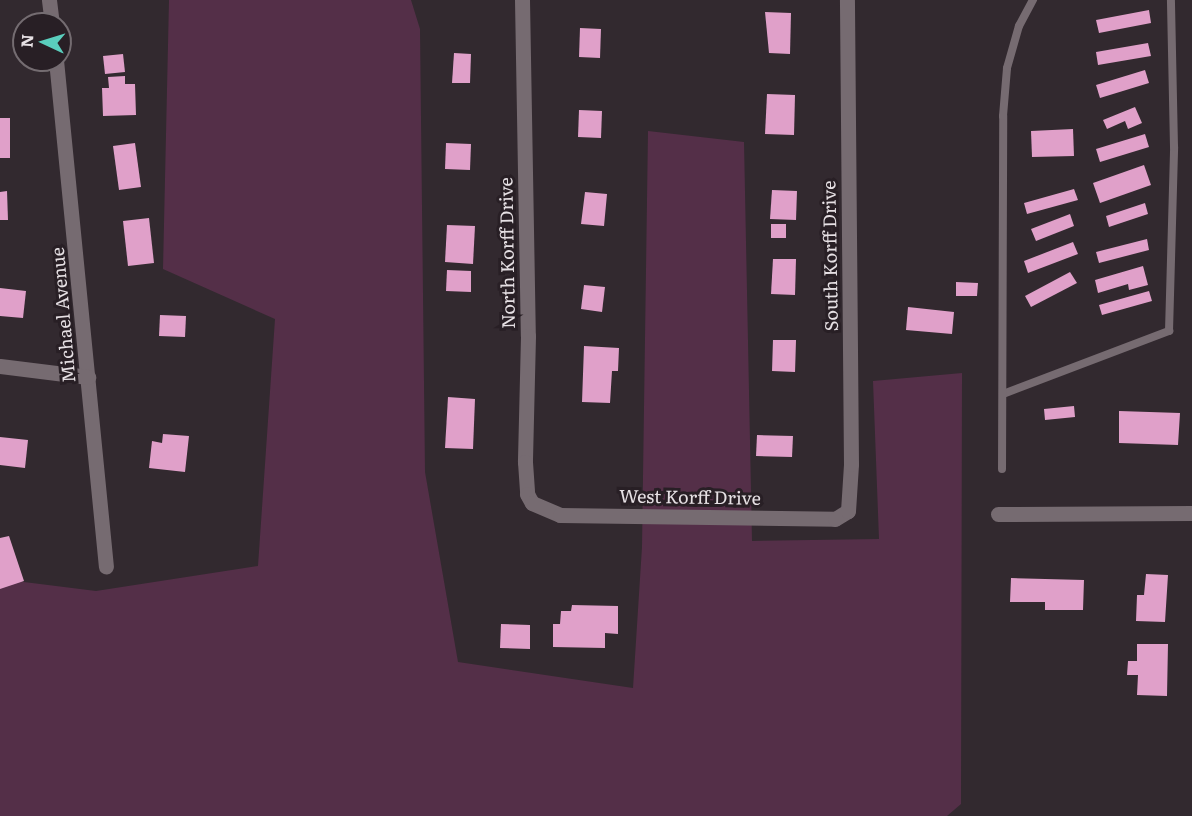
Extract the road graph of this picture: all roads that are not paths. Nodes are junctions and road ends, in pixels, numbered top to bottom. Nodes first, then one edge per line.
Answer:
1 (522, 0) edge
2 (847, 0) edge
3 (1033, 0) edge
4 (1171, 0) edge
5 (57, 72) edge
6 (0, 366) edge
7 (88, 377) junction
8 (1003, 394) junction
9 (1002, 469) dead end
10 (532, 503) joint
11 (848, 511) joint
12 (1192, 513) edge
13 (998, 514) dead end
14 (106, 567) dead end

1 - 10 street, North Korff Drive
2 - 11 street, South Korff Drive
3 - 8 lane
4 - 8 lane
5 - 7 street, Michael Avenue
6 - 7 street
7 - 14 street, Michael Avenue
8 - 9 lane
10 - 11 street, West Korff Drive
12 - 13 street

